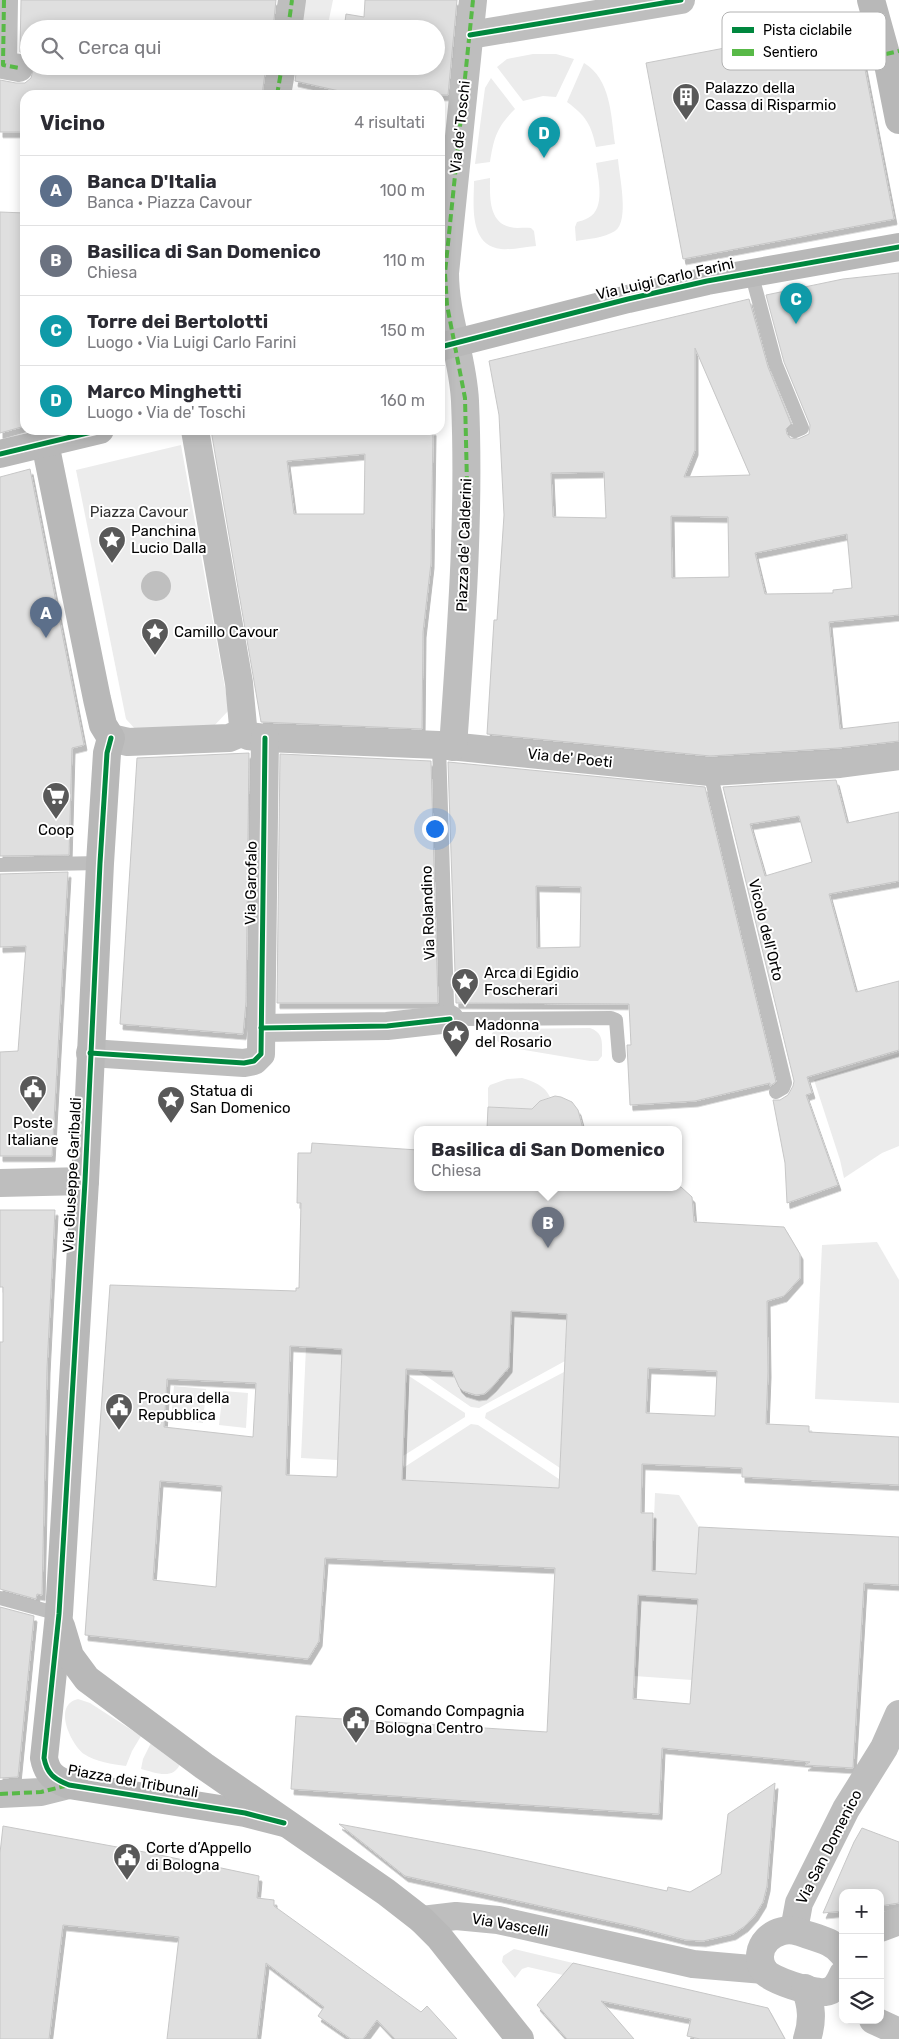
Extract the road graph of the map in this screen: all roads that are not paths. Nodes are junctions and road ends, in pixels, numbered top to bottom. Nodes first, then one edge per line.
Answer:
1 (4, 0) edge
2 (292, 0) edge
3 (473, 0) edge
4 (681, 0) edge
5 (871, 0) edge
6 (876, 12) edge
7 (289, 20) edge
8 (470, 35) junction
9 (886, 35) edge
10 (893, 52) edge
11 (19, 68) dead end
12 (280, 75) edge
13 (278, 90) edge
14 (899, 120) edge
15 (899, 247) edge
16 (751, 272) junction
17 (448, 345) edge
18 (795, 431) dead end
19 (79, 435) edge
20 (197, 435) edge
21 (45, 443) junction
22 (0, 454) edge
23 (253, 736) junction
24 (111, 738) junction
25 (446, 746) junction
26 (899, 756) edge
27 (710, 772) junction
28 (100, 863) junction
29 (0, 866) edge
30 (450, 1018) junction
31 (261, 1028) junction
32 (90, 1053) junction
33 (619, 1056) dead end
34 (776, 1092) dead end
35 (85, 1181) junction
36 (0, 1183) edge
37 (0, 1598) edge
38 (58, 1614) junction
39 (87, 1679) junction
40 (50, 1690) junction
41 (899, 1714) edge
42 (69, 1785) junction
43 (0, 1794) edge
44 (284, 1823) junction
45 (422, 1920) junction
46 (899, 1921) edge
47 (884, 1927) edge
48 (794, 1930) junction
49 (839, 1963) edge
50 (764, 1970) junction
51 (839, 1972) edge
52 (805, 1988) junction
53 (881, 2024) edge
54 (899, 2032) edge
55 (520, 2039) edge
56 (807, 2039) edge

1 - 11 street
2 - 7 street
3 - 8 street, Via de' Toschi
4 - 8 street
5 - 6 street
8 - 17 street, Via de' Toschi
9 - 10 street
10 - 14 street
12 - 13 street
15 - 16 street, Via Luigi Carlo Farini
16 - 17 street, Via Luigi Carlo Farini
16 - 18 lane
17 - 25 street, Piazza de' Calderini
19 - 21 street
20 - 23 street
21 - 22 street
21 - 24 street
23 - 24 street
23 - 25 street, Via de' Poeti
23 - 31 street, Via Garofalo
24 - 28 street, Via Giuseppe Garibaldi
25 - 27 street, Via de' Poeti
25 - 30 lane, Via Rolandino
26 - 27 street, Via de' Poeti
27 - 34 lane, Vicolo dell'Orto
28 - 29 lane
28 - 32 street, Via Giuseppe Garibaldi
30 - 31 street
30 - 33 lane
31 - 32 street, Via Garofalo
32 - 35 street, Via Giuseppe Garibaldi
35 - 36 street
35 - 38 street, Via Giuseppe Garibaldi
37 - 38 lane
38 - 39 street, Piazza dei Tribunali
38 - 40 street, Piazza dei Tribunali
39 - 40 street
39 - 44 street, Piazza dei Tribunali
40 - 42 street, Piazza dei Tribunali
41 - 48 street, Via San Domenico
42 - 43 street
42 - 44 street, Piazza dei Tribunali
44 - 45 street
45 - 50 street, Via Vascelli
45 - 55 street
46 - 47 street
48 - 49 street
48 - 50 street
50 - 52 street
51 - 52 street
52 - 56 street
53 - 54 street

